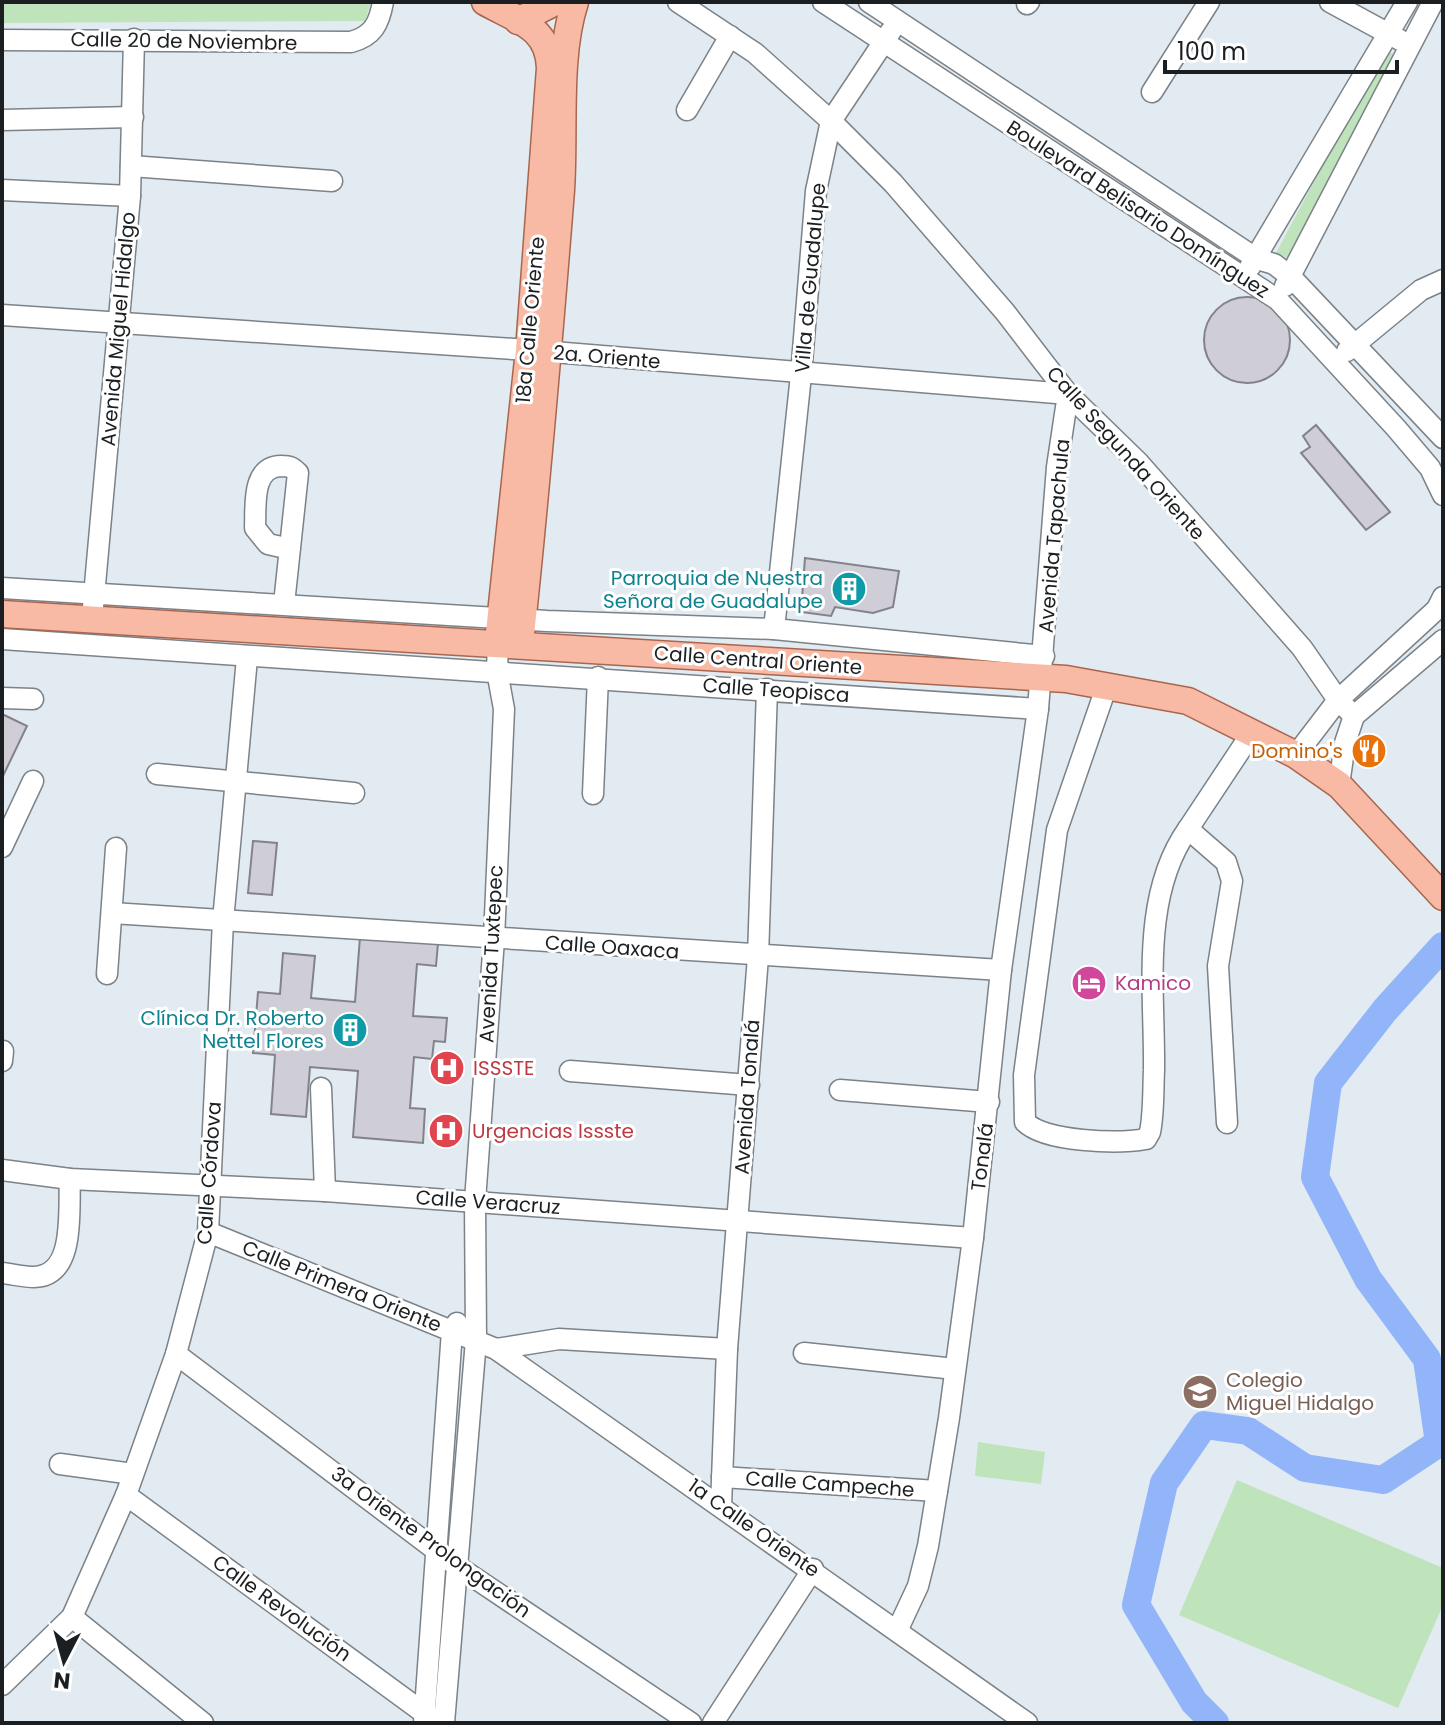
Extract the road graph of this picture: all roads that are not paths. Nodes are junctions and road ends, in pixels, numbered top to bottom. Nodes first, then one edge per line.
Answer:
1 (383, 2) edge
2 (485, 2) edge
3 (555, 2) edge
4 (575, 2) edge
5 (678, 2) edge
6 (823, 2) edge
7 (869, 2) edge
8 (1209, 2) edge
9 (1330, 2) edge
10 (1407, 2) edge
11 (1433, 2) edge
12 (518, 21) junction
13 (898, 21) junction
14 (1391, 34) junction
15 (730, 36) junction
16 (134, 39) junction
17 (2, 40) edge
18 (884, 42) junction
19 (1411, 47) junction
20 (1152, 92) dead end
21 (687, 110) dead end
22 (133, 117) junction
23 (2, 120) edge
24 (831, 121) junction
25 (131, 166) junction
26 (332, 181) dead end
27 (2, 190) edge
28 (130, 196) junction
29 (1257, 259) junction
30 (1291, 277) junction
31 (1242, 278) junction
32 (1443, 280) edge
33 (1278, 300) junction
34 (2, 315) edge
35 (119, 320) junction
36 (1354, 343) junction
37 (539, 351) junction
38 (1336, 363) junction
39 (801, 375) junction
40 (1068, 394) junction
41 (1417, 410) junction
42 (1396, 428) junction
43 (1443, 438) edge
44 (1443, 495) edge
45 (290, 549) dead end
46 (2, 588) edge
47 (96, 592) junction
48 (1443, 597) edge
49 (284, 604) junction
50 (2, 614) edge
51 (92, 618) junction
52 (774, 629) junction
53 (510, 631) junction
54 (2, 639) edge
55 (1443, 640) edge
56 (247, 658) junction
57 (1042, 667) junction
58 (506, 671) junction
59 (598, 677) junction
60 (1107, 685) junction
61 (767, 689) junction
62 (2, 698) edge
63 (33, 699) dead end
64 (1338, 700) junction
65 (1038, 709) junction
66 (1354, 716) junction
67 (1253, 731) junction
68 (1296, 755) junction
69 (157, 774) dead end
70 (33, 781) dead end
71 (234, 782) junction
72 (1339, 785) junction
73 (354, 793) dead end
74 (593, 794) dead end
75 (1188, 829) junction
76 (2, 847) edge
77 (116, 848) dead end
78 (1443, 897) edge
79 (112, 913) junction
80 (223, 921) junction
81 (494, 939) junction
82 (758, 957) junction
83 (1001, 970) junction
84 (107, 974) dead end
85 (570, 1071) dead end
86 (749, 1085) junction
87 (321, 1088) dead end
88 (840, 1090) dead end
89 (989, 1102) junction
90 (1227, 1123) dead end
91 (2, 1170) edge
92 (70, 1179) junction
93 (212, 1184) junction
94 (325, 1191) junction
95 (475, 1201) junction
96 (738, 1219) junction
97 (208, 1232) junction
98 (973, 1238) junction
99 (2, 1273) edge
100 (474, 1295) junction
101 (452, 1331) junction
102 (476, 1340) junction
103 (496, 1349) junction
104 (727, 1349) junction
105 (804, 1353) dead end
106 (176, 1354) junction
107 (955, 1369) junction
108 (60, 1464) dead end
109 (133, 1474) junction
110 (722, 1477) junction
111 (937, 1491) junction
112 (126, 1495) junction
113 (721, 1506) junction
114 (436, 1551) junction
115 (457, 1566) junction
116 (813, 1569) junction
117 (72, 1617) junction
118 (897, 1631) junction
119 (2, 1685) edge
120 (195, 1720) edge
121 (429, 1720) edge
122 (444, 1723) edge
123 (691, 1723) edge
124 (713, 1723) edge
125 (1027, 1723) edge

1 - 16 street, Calle 20 de Noviembre
2 - 12 main road, 18a Calle Oriente
3 - 12 main road
4 - 37 main road, 18a Calle Oriente
5 - 15 street
6 - 18 street, Boulevard Belisario Domínguez
7 - 13 street, Boulevard Belisario Domínguez
8 - 20 street
9 - 14 street
10 - 14 street
11 - 19 street
12 - 37 main road, 18a Calle Oriente
13 - 18 street
13 - 29 street, Boulevard Belisario Domínguez
14 - 19 street
14 - 29 street
15 - 21 street
15 - 24 street
16 - 17 street, Calle 20 de Noviembre
16 - 22 street, Avenida Miguel Hidalgo
18 - 24 street
18 - 31 street, Boulevard Belisario Domínguez
19 - 30 street
22 - 23 street
22 - 25 street, Avenida Miguel Hidalgo
24 - 39 street, Villa de Guadalupe
24 - 40 street, Calle Segunda Oriente
25 - 26 street
25 - 28 street, Avenida Miguel Hidalgo
27 - 28 street
28 - 35 street, Avenida Miguel Hidalgo
29 - 30 street, Boulevard Belisario Domínguez
29 - 31 street
30 - 33 street
30 - 36 street, Boulevard Belisario Domínguez
31 - 33 street, Boulevard Belisario Domínguez
32 - 36 street
33 - 38 street, Boulevard Belisario Domínguez
34 - 35 street, 2a. Oriente
35 - 37 street, 2a. Oriente
35 - 47 street, Avenida Miguel Hidalgo
36 - 38 street
36 - 41 street, Boulevard Belisario Domínguez
37 - 39 street, 2a. Oriente
37 - 53 main road, 18a Calle Oriente
38 - 42 street, Boulevard Belisario Domínguez
39 - 40 street, 2a. Oriente
39 - 52 street, Villa de Guadalupe
40 - 57 street, Avenida Tapachula
40 - 64 street, Calle Segunda Oriente
41 - 42 street
41 - 43 street, Boulevard Belisario Domínguez
42 - 44 street, Boulevard Belisario Domínguez
45 - 49 street
46 - 47 street
47 - 49 street
47 - 51 street, Avenida Miguel Hidalgo
48 - 64 street
49 - 53 street
50 - 51 main road, Calle Central Oriente
51 - 53 main road, Calle Central Oriente
52 - 53 street
52 - 57 street
53 - 57 main road, Calle Central Oriente
53 - 58 street, 18a Calle Oriente
54 - 56 street, Calle Teopisca
55 - 66 street
56 - 58 street, Calle Teopisca
56 - 71 street, Calle Córdova
57 - 60 main road, Calle Central Oriente
57 - 65 street, Tonalá
58 - 59 street, Calle Teopisca
58 - 81 street, Avenida Tuxtepec
59 - 61 street, Calle Teopisca
59 - 74 street
60 - 67 main road, Calle Central Oriente
60 - 75 street
61 - 65 street, Calle Teopisca
61 - 82 street, Avenida Tonalá
62 - 63 street
64 - 66 street, Calle Segunda Oriente
64 - 68 street
65 - 83 street, Tonalá
66 - 72 street
67 - 68 main road, Calle Central Oriente
67 - 75 street
68 - 72 main road, Calle Central Oriente
69 - 71 street
70 - 76 street
71 - 73 street
71 - 80 street, Calle Córdova
72 - 78 main road, Calle Central Oriente
75 - 90 street
77 - 79 street
79 - 80 street, Calle Oaxaca
79 - 84 street
80 - 81 street, Calle Oaxaca
80 - 93 street, Calle Córdova
81 - 82 street, Calle Oaxaca
81 - 95 street, Avenida Tuxtepec
82 - 83 street, Calle Oaxaca
82 - 86 street, Avenida Tonalá
83 - 89 street, Tonalá
85 - 86 street
86 - 96 street, Avenida Tonalá
87 - 94 street
88 - 89 street
89 - 98 street, Tonalá
91 - 92 street, Calle Veracruz
92 - 93 street, Calle Veracruz
92 - 99 street
93 - 94 street, Calle Veracruz
93 - 97 street, Calle Córdova
94 - 95 street, Calle Veracruz
95 - 96 street, Calle Veracruz
95 - 100 street, Avenida Tuxtepec
96 - 98 street, Calle Veracruz
96 - 104 street, Avenida Tonalá
97 - 101 street, Calle Primera Oriente
97 - 106 street, Calle Córdova
98 - 107 street, Tonalá
100 - 101 street
100 - 102 street, Avenida Tuxtepec
101 - 102 street, Calle Primera Oriente
101 - 114 street
102 - 103 street, 1a Calle Oriente
102 - 115 street, Avenida Tuxtepec
103 - 104 street
103 - 113 street, 1a Calle Oriente
104 - 110 street, Avenida Tonalá
105 - 107 street
106 - 109 street, Calle Córdova
106 - 114 street, 3a Oriente Prolongación
107 - 111 street, Tonalá
108 - 109 street
109 - 112 street, Calle Córdova
110 - 111 street, Calle Campeche
110 - 113 street, Avenida Tonalá
111 - 118 street, Tonalá
112 - 117 street, Calle Córdova
112 - 121 street, Calle Revolución
113 - 116 street, 1a Calle Oriente
114 - 115 street, 3a Oriente Prolongación
114 - 121 street
115 - 122 street, Avenida Tuxtepec
115 - 123 street, 3a Oriente Prolongación
116 - 118 street, 1a Calle Oriente
116 - 124 street
117 - 119 street, Calle Córdova
117 - 120 street
118 - 125 street, 1a Calle Oriente

